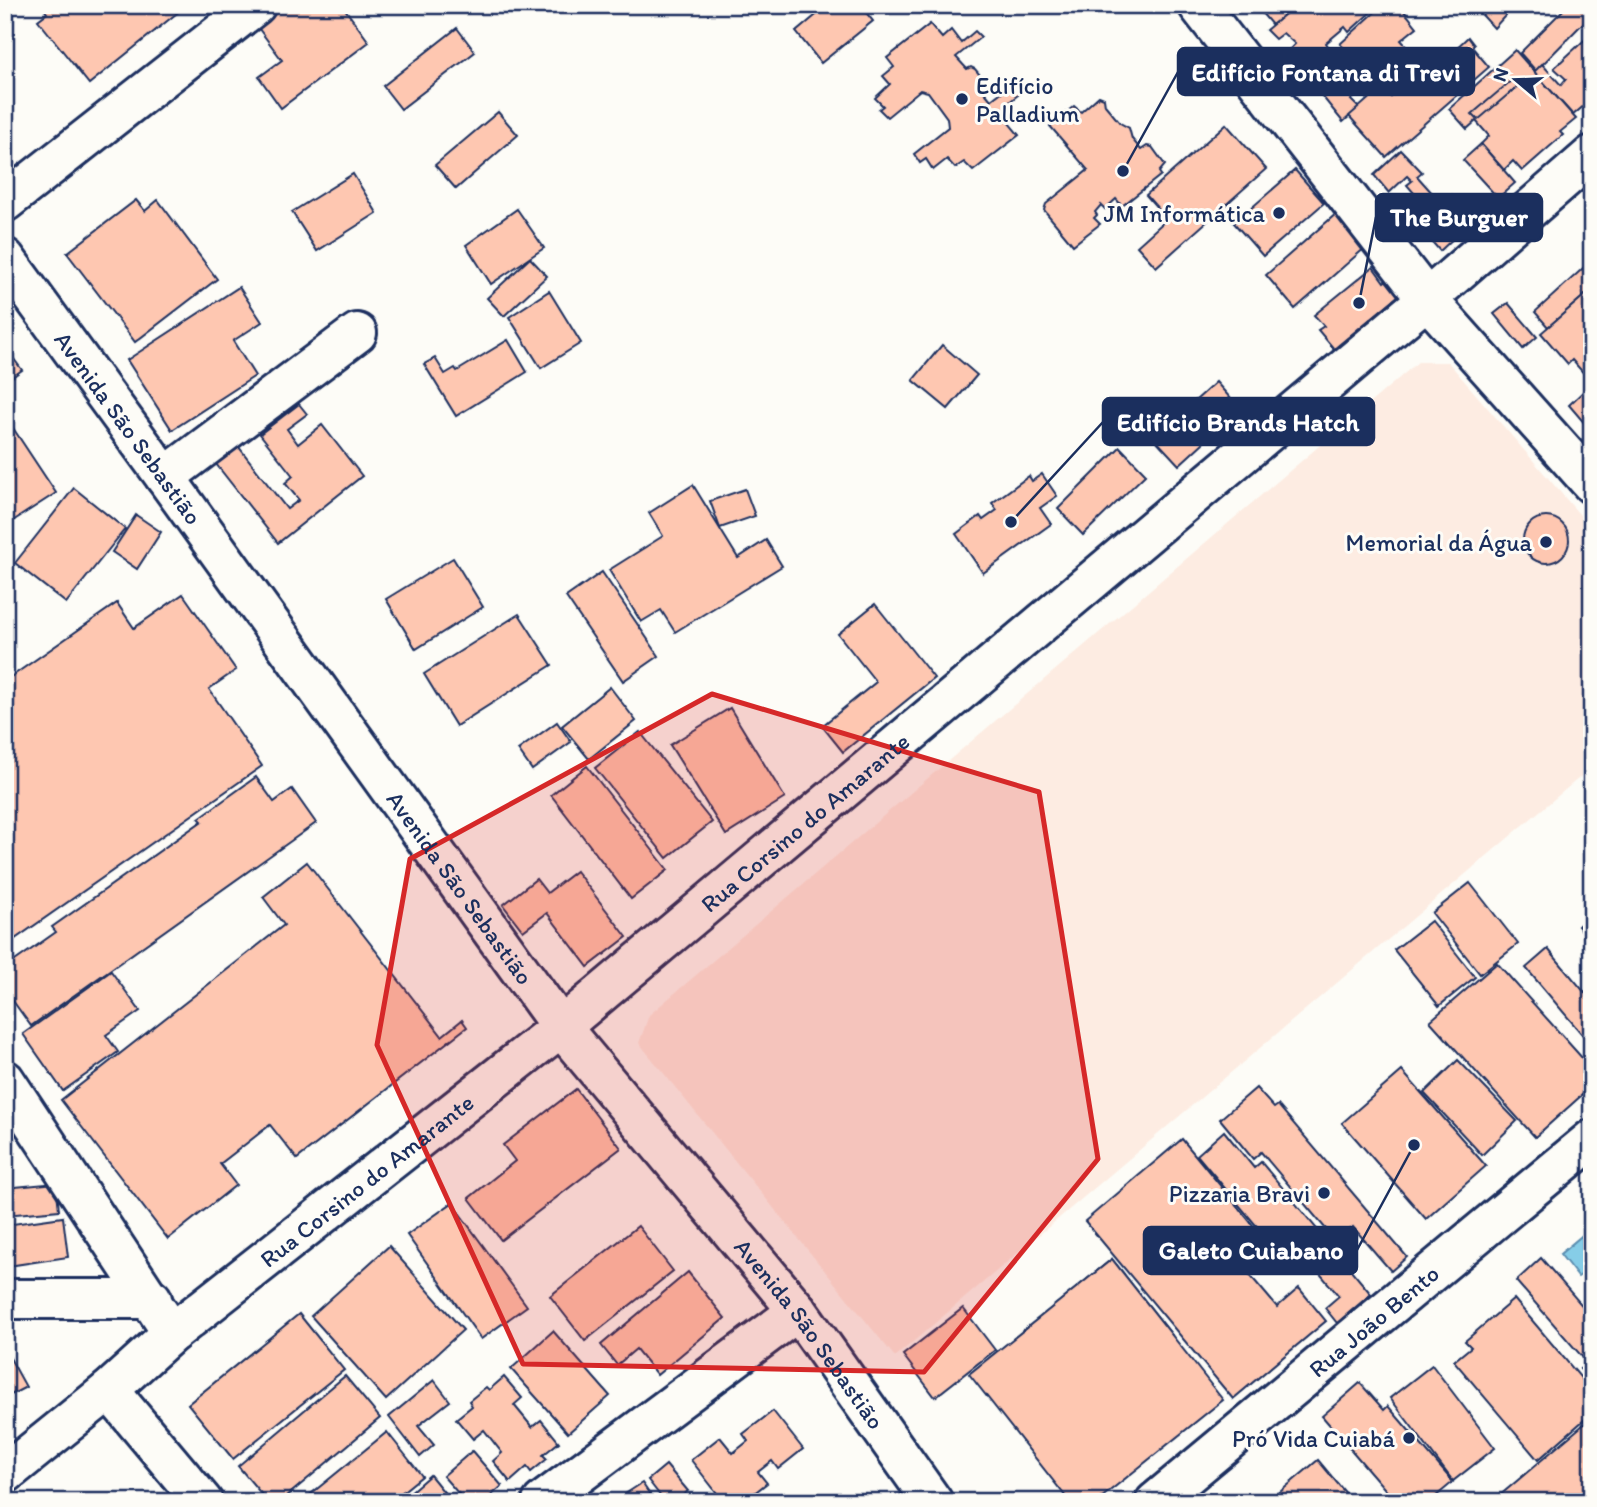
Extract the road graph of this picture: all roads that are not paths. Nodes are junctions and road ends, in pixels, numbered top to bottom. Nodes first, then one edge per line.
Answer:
1 (256, 5) edge
2 (1198, 5) edge
3 (1592, 155) edge
4 (5, 202) edge
5 (5, 258) edge
6 (1427, 299) junction
7 (357, 333) dead end
8 (165, 477) junction
9 (1592, 484) edge
10 (561, 1027) junction
11 (5, 1080) edge
12 (1592, 1139) edge
13 (5, 1298) edge
14 (152, 1299) junction
15 (798, 1311) junction
16 (172, 1334) junction
17 (109, 1390) junction
18 (5, 1474) edge
19 (203, 1502) edge
20 (542, 1502) edge
21 (933, 1502) edge
22 (1155, 1502) edge

1 - 4 street
2 - 6 street
3 - 6 street, Rua Corsino do Amarante
5 - 8 street, Avenida São Sebastião
6 - 9 street
6 - 10 street, Rua Corsino do Amarante
7 - 8 street
8 - 10 street, Avenida São Sebastião
10 - 15 street, Avenida São Sebastião
10 - 16 street, Rua Corsino do Amarante
11 - 14 street
12 - 22 street, Rua João Bento
13 - 14 street
14 - 16 street
15 - 20 street
15 - 21 street, Avenida São Sebastião
16 - 17 street, Rua Corsino do Amarante
17 - 18 street, Rua Corsino do Amarante
17 - 19 street

